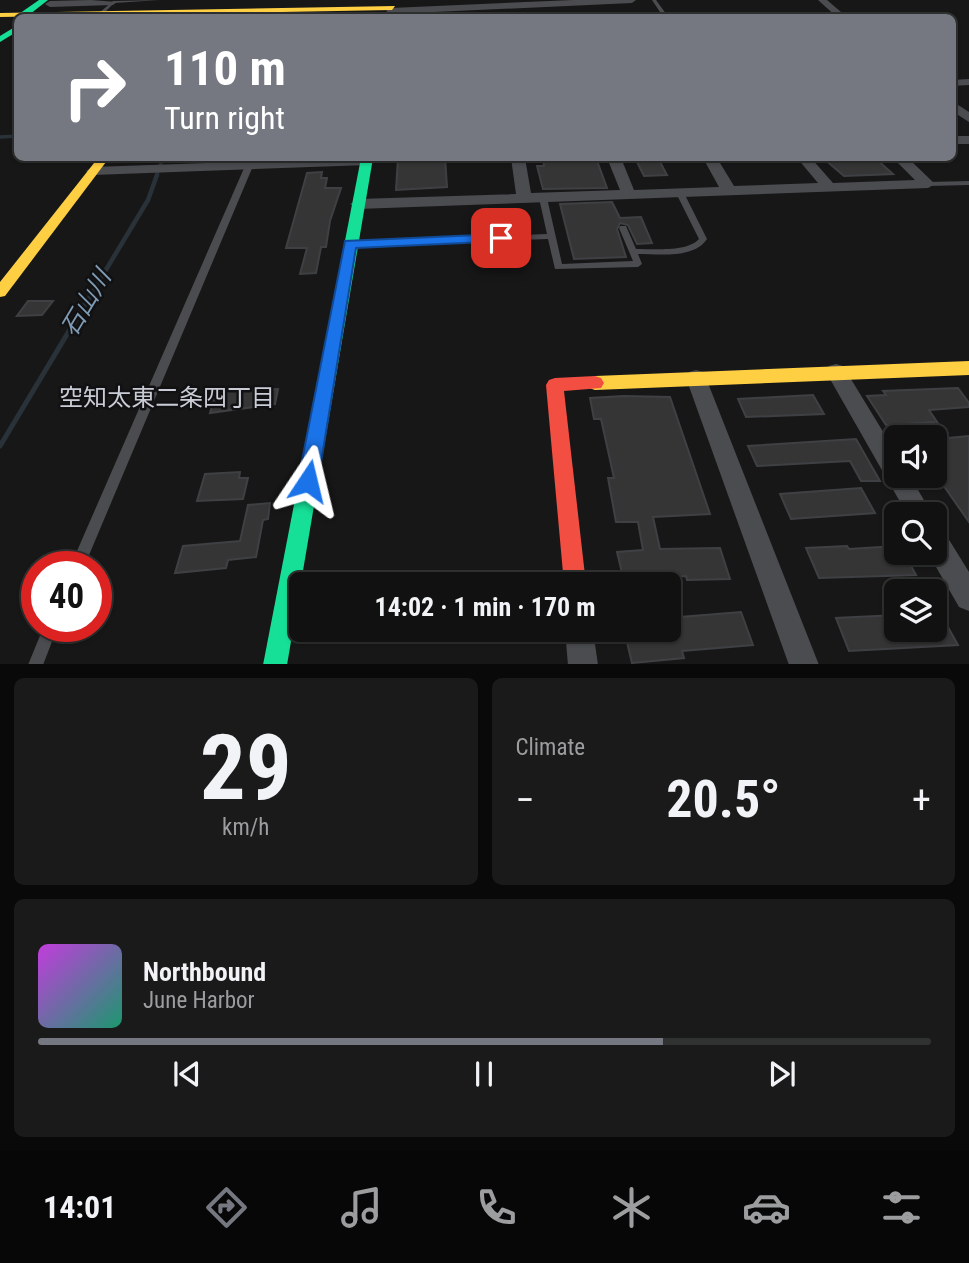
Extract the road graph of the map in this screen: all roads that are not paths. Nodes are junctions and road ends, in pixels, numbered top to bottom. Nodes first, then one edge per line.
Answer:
1 (158, 0) edge
2 (632, 0) edge
3 (822, 0) edge
4 (286, 5) edge
5 (107, 8) junction
6 (217, 9) edge
7 (392, 9) edge
8 (33, 13) edge
9 (324, 13) edge
10 (839, 14) edge
11 (14, 29) edge
12 (0, 40) edge
13 (289, 161) edge
14 (367, 161) edge
15 (518, 161) edge
16 (615, 161) edge
17 (712, 161) edge
18 (807, 161) edge
19 (903, 161) edge
20 (250, 162) edge
21 (98, 164) edge
22 (969, 183) edge
23 (928, 184) junction
24 (830, 188) junction
25 (729, 191) junction
26 (680, 193) junction
27 (629, 195) junction
28 (524, 198) junction
29 (543, 198) junction
30 (358, 204) junction
31 (623, 228) dead end
32 (551, 236) junction
33 (350, 244) junction
34 (633, 251) junction
35 (0, 292) edge
36 (969, 368) edge
37 (836, 373) junction
38 (696, 378) junction
39 (884, 453) edge
40 (84, 551) edge
41 (947, 561) edge
42 (574, 572) edge
43 (969, 597) edge
44 (44, 642) edge
45 (580, 642) edge
46 (35, 664) edge
47 (275, 664) edge
48 (583, 664) edge
49 (804, 664) edge

1 - 5 lane
2 - 7 street
3 - 10 street
4 - 6 main road
4 - 9 main road
5 - 6 main road
5 - 8 main road
7 - 9 main road
11 - 12 main road
13 - 20 street
14 - 30 main road
15 - 28 street
16 - 27 street
17 - 25 street
18 - 24 street
19 - 23 street
20 - 21 street
20 - 40 lane
21 - 35 main road
22 - 23 lane
23 - 24 street
24 - 25 street
25 - 26 street
26 - 27 street
26 - 34 lane
27 - 29 street
28 - 29 street
28 - 30 street
29 - 32 lane
30 - 33 main road
31 - 34 lane
32 - 33 lane
32 - 34 lane
33 - 47 main road
36 - 37 main road
37 - 38 main road
37 - 39 street
38 - 42 main road
38 - 49 street
41 - 43 street
44 - 46 lane
45 - 48 street

